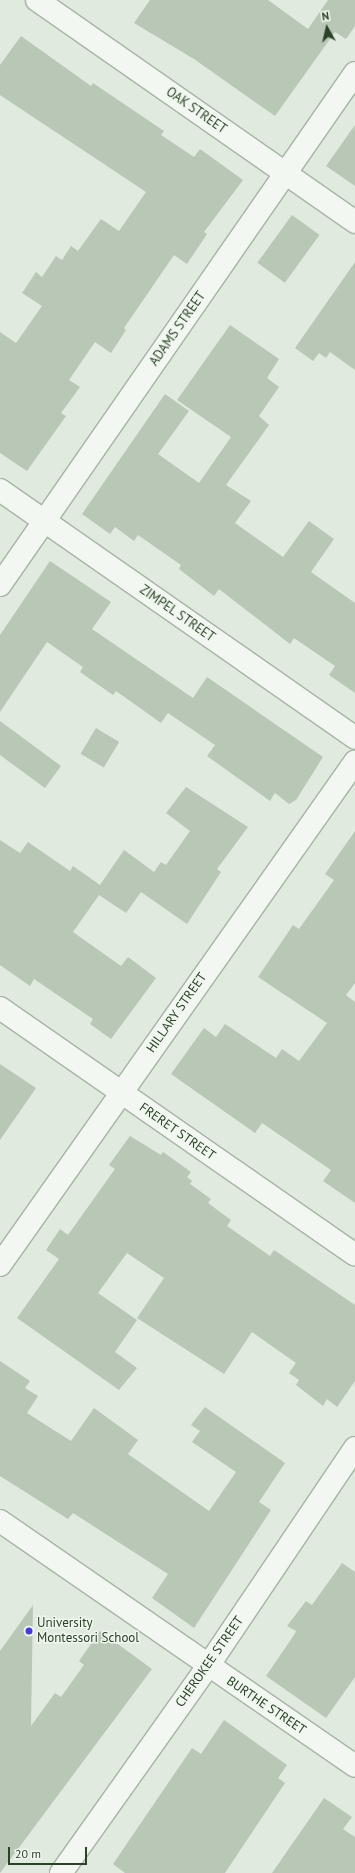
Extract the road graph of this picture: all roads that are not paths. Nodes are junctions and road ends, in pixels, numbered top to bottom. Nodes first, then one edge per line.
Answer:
1 (37, 0) edge
2 (355, 73) edge
3 (286, 173) junction
4 (355, 222) edge
5 (0, 490) edge
6 (45, 521) junction
7 (0, 585) edge
8 (355, 738) edge
9 (355, 762) edge
10 (0, 1008) edge
11 (120, 1092) junction
12 (355, 1255) edge
13 (0, 1265) edge
14 (355, 1448) edge
15 (0, 1521) edge
16 (208, 1666) junction
17 (355, 1766) edge
18 (61, 1873) edge

1 - 3 street, OAK STREET
2 - 3 street, ADAMS STREET
3 - 4 street, OAK STREET
3 - 6 street, ADAMS STREET
5 - 6 street, ZIMPEL STREET
6 - 7 street, ADAMS STREET
6 - 8 street, ZIMPEL STREET
9 - 11 street, HILLARY STREET
10 - 11 street, FRERET STREET
11 - 12 street, FRERET STREET
11 - 13 street, HILLARY STREET
14 - 16 street, CHEROKEE STREET
15 - 16 street, BURTHE STREET
16 - 17 street, BURTHE STREET
16 - 18 street, CHEROKEE STREET

